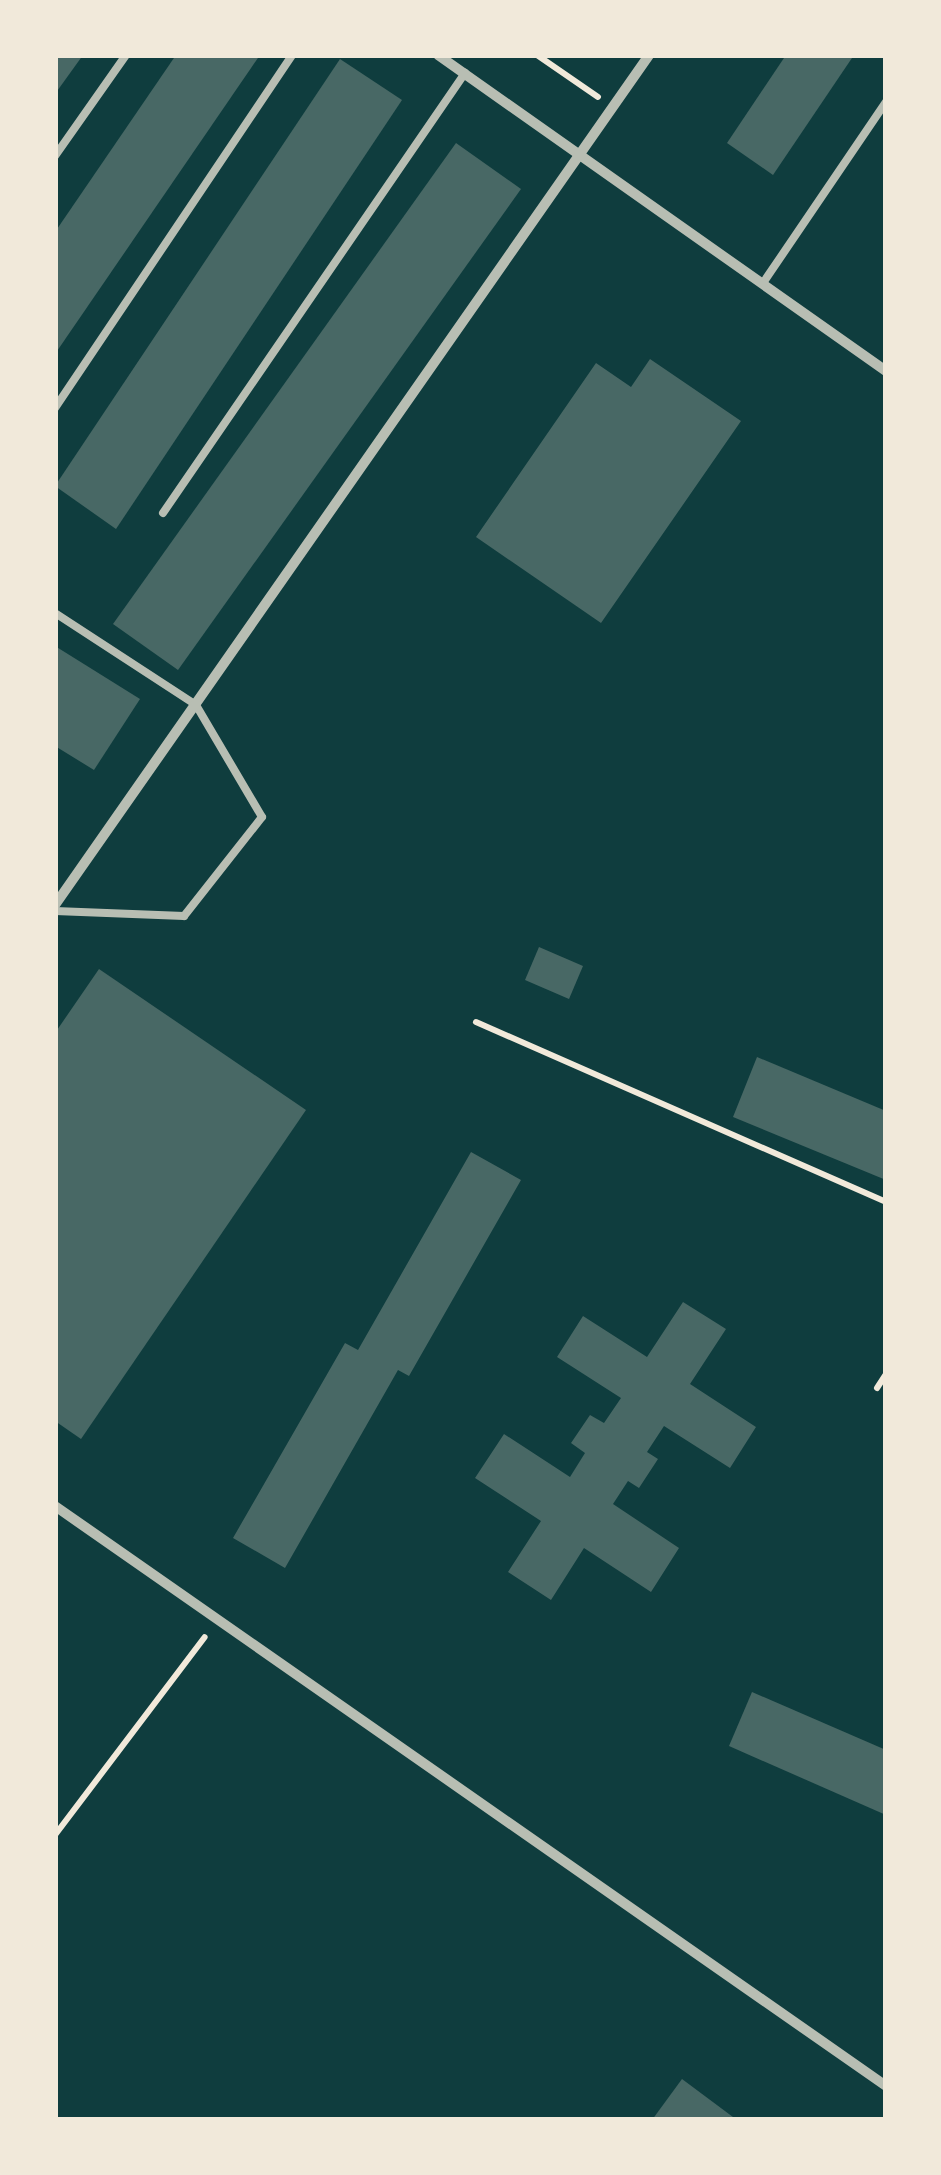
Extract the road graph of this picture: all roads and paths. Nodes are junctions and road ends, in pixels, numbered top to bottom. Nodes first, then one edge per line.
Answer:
1 (126, 55) edge
2 (292, 55) edge
3 (438, 55) edge
4 (537, 55) edge
5 (650, 55) edge
6 (465, 74) junction
7 (886, 102) edge
8 (612, 108) junction
9 (581, 152) junction
10 (55, 156) edge
11 (763, 282) junction
12 (886, 371) edge
13 (55, 408) edge
14 (163, 513) dead end
15 (55, 613) edge
16 (196, 705) junction
17 (55, 908) edge
18 (476, 1022) dead end
19 (886, 1202) edge
20 (886, 1374) edge
21 (877, 1388) dead end
22 (55, 1506) edge
23 (218, 1620) junction
24 (55, 1836) edge
25 (886, 2086) edge

1 - 10 lane
2 - 13 lane
3 - 6 street
4 - 8 path
5 - 8 street
6 - 9 street
6 - 14 lane
7 - 11 lane
8 - 9 street
9 - 11 street
9 - 16 street
11 - 12 street
15 - 16 lane
16 - 17 street
16 - 17 lane
18 - 19 path
20 - 21 path
22 - 23 street
23 - 24 path
23 - 25 street

